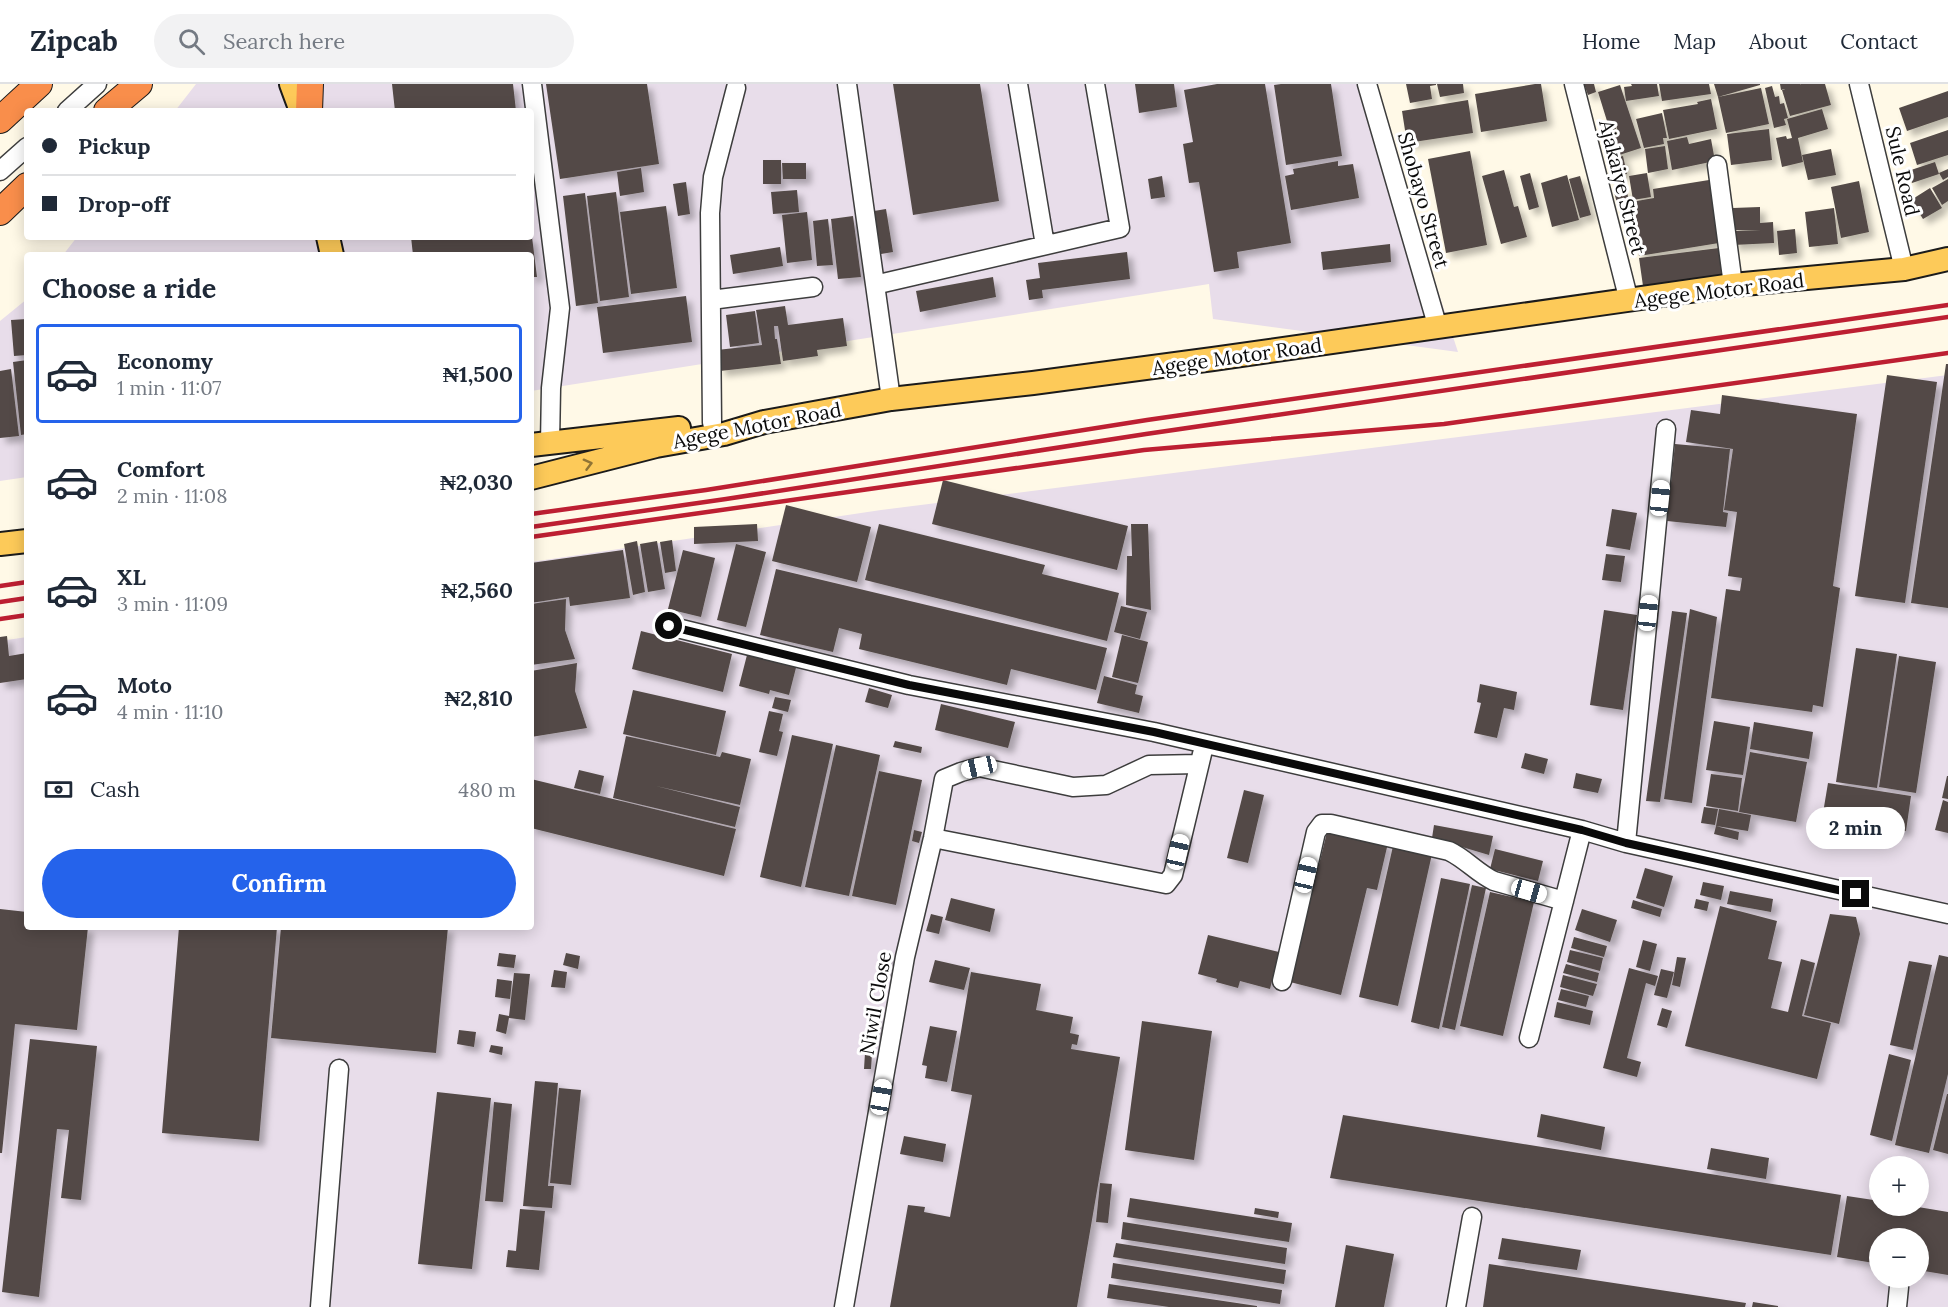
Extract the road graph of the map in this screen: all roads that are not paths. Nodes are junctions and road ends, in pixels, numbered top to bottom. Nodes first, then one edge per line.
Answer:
1 (39, 84) edge
2 (97, 84) edge
3 (139, 84) edge
4 (291, 84) edge
5 (310, 84) edge
6 (532, 84) edge
7 (847, 84) edge
8 (1017, 84) edge
9 (1095, 84) edge
10 (1367, 84) edge
11 (1574, 84) edge
12 (1859, 84) edge
13 (736, 88) dead end
14 (70, 108) edge
15 (111, 108) edge
16 (300, 108) edge
17 (309, 108) edge
18 (0, 120) edge
19 (24, 150) edge
20 (1717, 165) dead end
21 (0, 171) edge
22 (24, 189) edge
23 (0, 212) edge
24 (1045, 245) junction
25 (1948, 259) edge
26 (1904, 268) junction
27 (876, 283) junction
28 (1733, 285) junction
29 (813, 287) dead end
30 (711, 300) junction
31 (1629, 301) junction
32 (1438, 328) junction
33 (891, 399) junction
34 (764, 422) junction
35 (712, 423) junction
36 (1666, 429) dead end
37 (541, 444) edge
38 (534, 477) edge
39 (24, 541) edge
40 (0, 544) edge
41 (669, 626) dead end
42 (1206, 744) junction
43 (1198, 764) junction
44 (1582, 830) junction
45 (933, 838) junction
46 (1626, 843) junction
47 (1564, 901) junction
48 (1948, 914) edge
49 (1282, 981) dead end
50 (1529, 1038) dead end
51 (339, 1069) dead end
52 (1472, 1217) dead end
53 (1899, 1288) edge
54 (320, 1307) edge
55 (844, 1307) edge
56 (1456, 1307) edge
57 (1897, 1307) edge

1 - 18 highway
2 - 14 street
3 - 15 highway
4 - 16 main road
5 - 17 highway
6 - 37 street
7 - 27 street
8 - 24 street
9 - 24 street
10 - 32 street, Shobayo Street
11 - 31 street, Ajakaiye Street
12 - 26 street, Sule Road
13 - 30 street
19 - 21 street
20 - 28 street
22 - 23 highway
24 - 27 street
25 - 26 main road, Agege Motor Road
26 - 28 main road, Agege Motor Road
27 - 33 street
28 - 31 main road, Agege Motor Road
29 - 30 street
30 - 35 street
31 - 32 main road, Agege Motor Road
32 - 33 main road, Agege Motor Road
33 - 34 main road, Agege Motor Road
34 - 35 main road
38 -> 34 main road, Agege Motor Road
35 - 37 main road
36 - 46 street
39 - 40 main road
41 - 42 street
42 - 43 street
42 - 44 street
43 - 45 street, Niwil Close
43 - 45 street
44 - 46 street
44 - 47 street
45 - 55 street, Niwil Close
46 - 48 street
47 - 49 street
47 - 50 street
51 - 54 street
52 - 56 street
53 - 57 street

